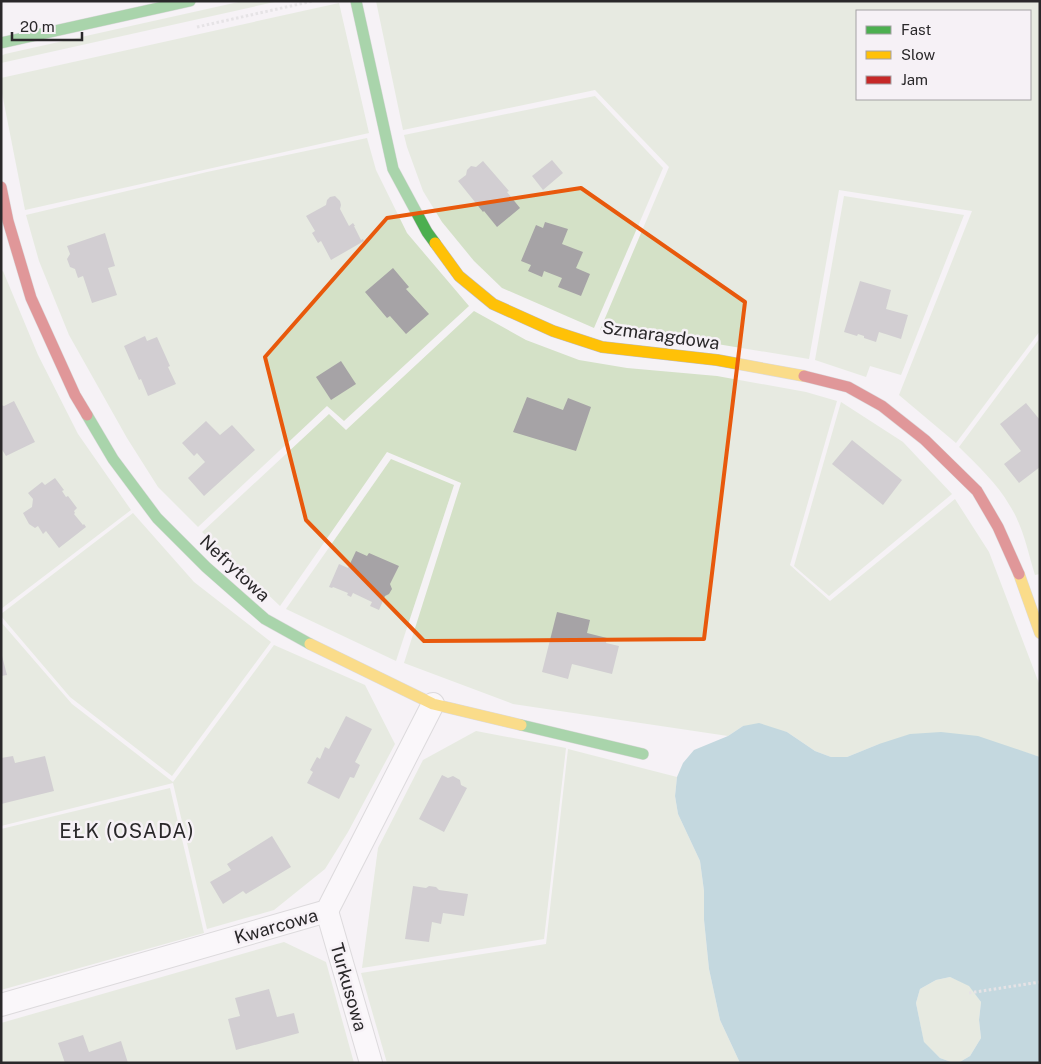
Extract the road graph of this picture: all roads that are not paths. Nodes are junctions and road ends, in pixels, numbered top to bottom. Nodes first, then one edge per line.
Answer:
1 (190, 1) edge
2 (356, 1) edge
3 (1, 43) edge
4 (1, 187) edge
5 (1040, 633) edge
6 (433, 704) junction
7 (644, 754) dead end
8 (327, 911) junction
9 (1, 1005) edge
10 (371, 1063) edge

1 - 3 street
2 - 5 street, Szmaragdowa
4 - 6 street, Nefrytowa
6 - 7 street, Nefrytowa
6 - 8 street, Kwarcowa
8 - 9 street, Kwarcowa
8 - 10 street, Turkusowa

